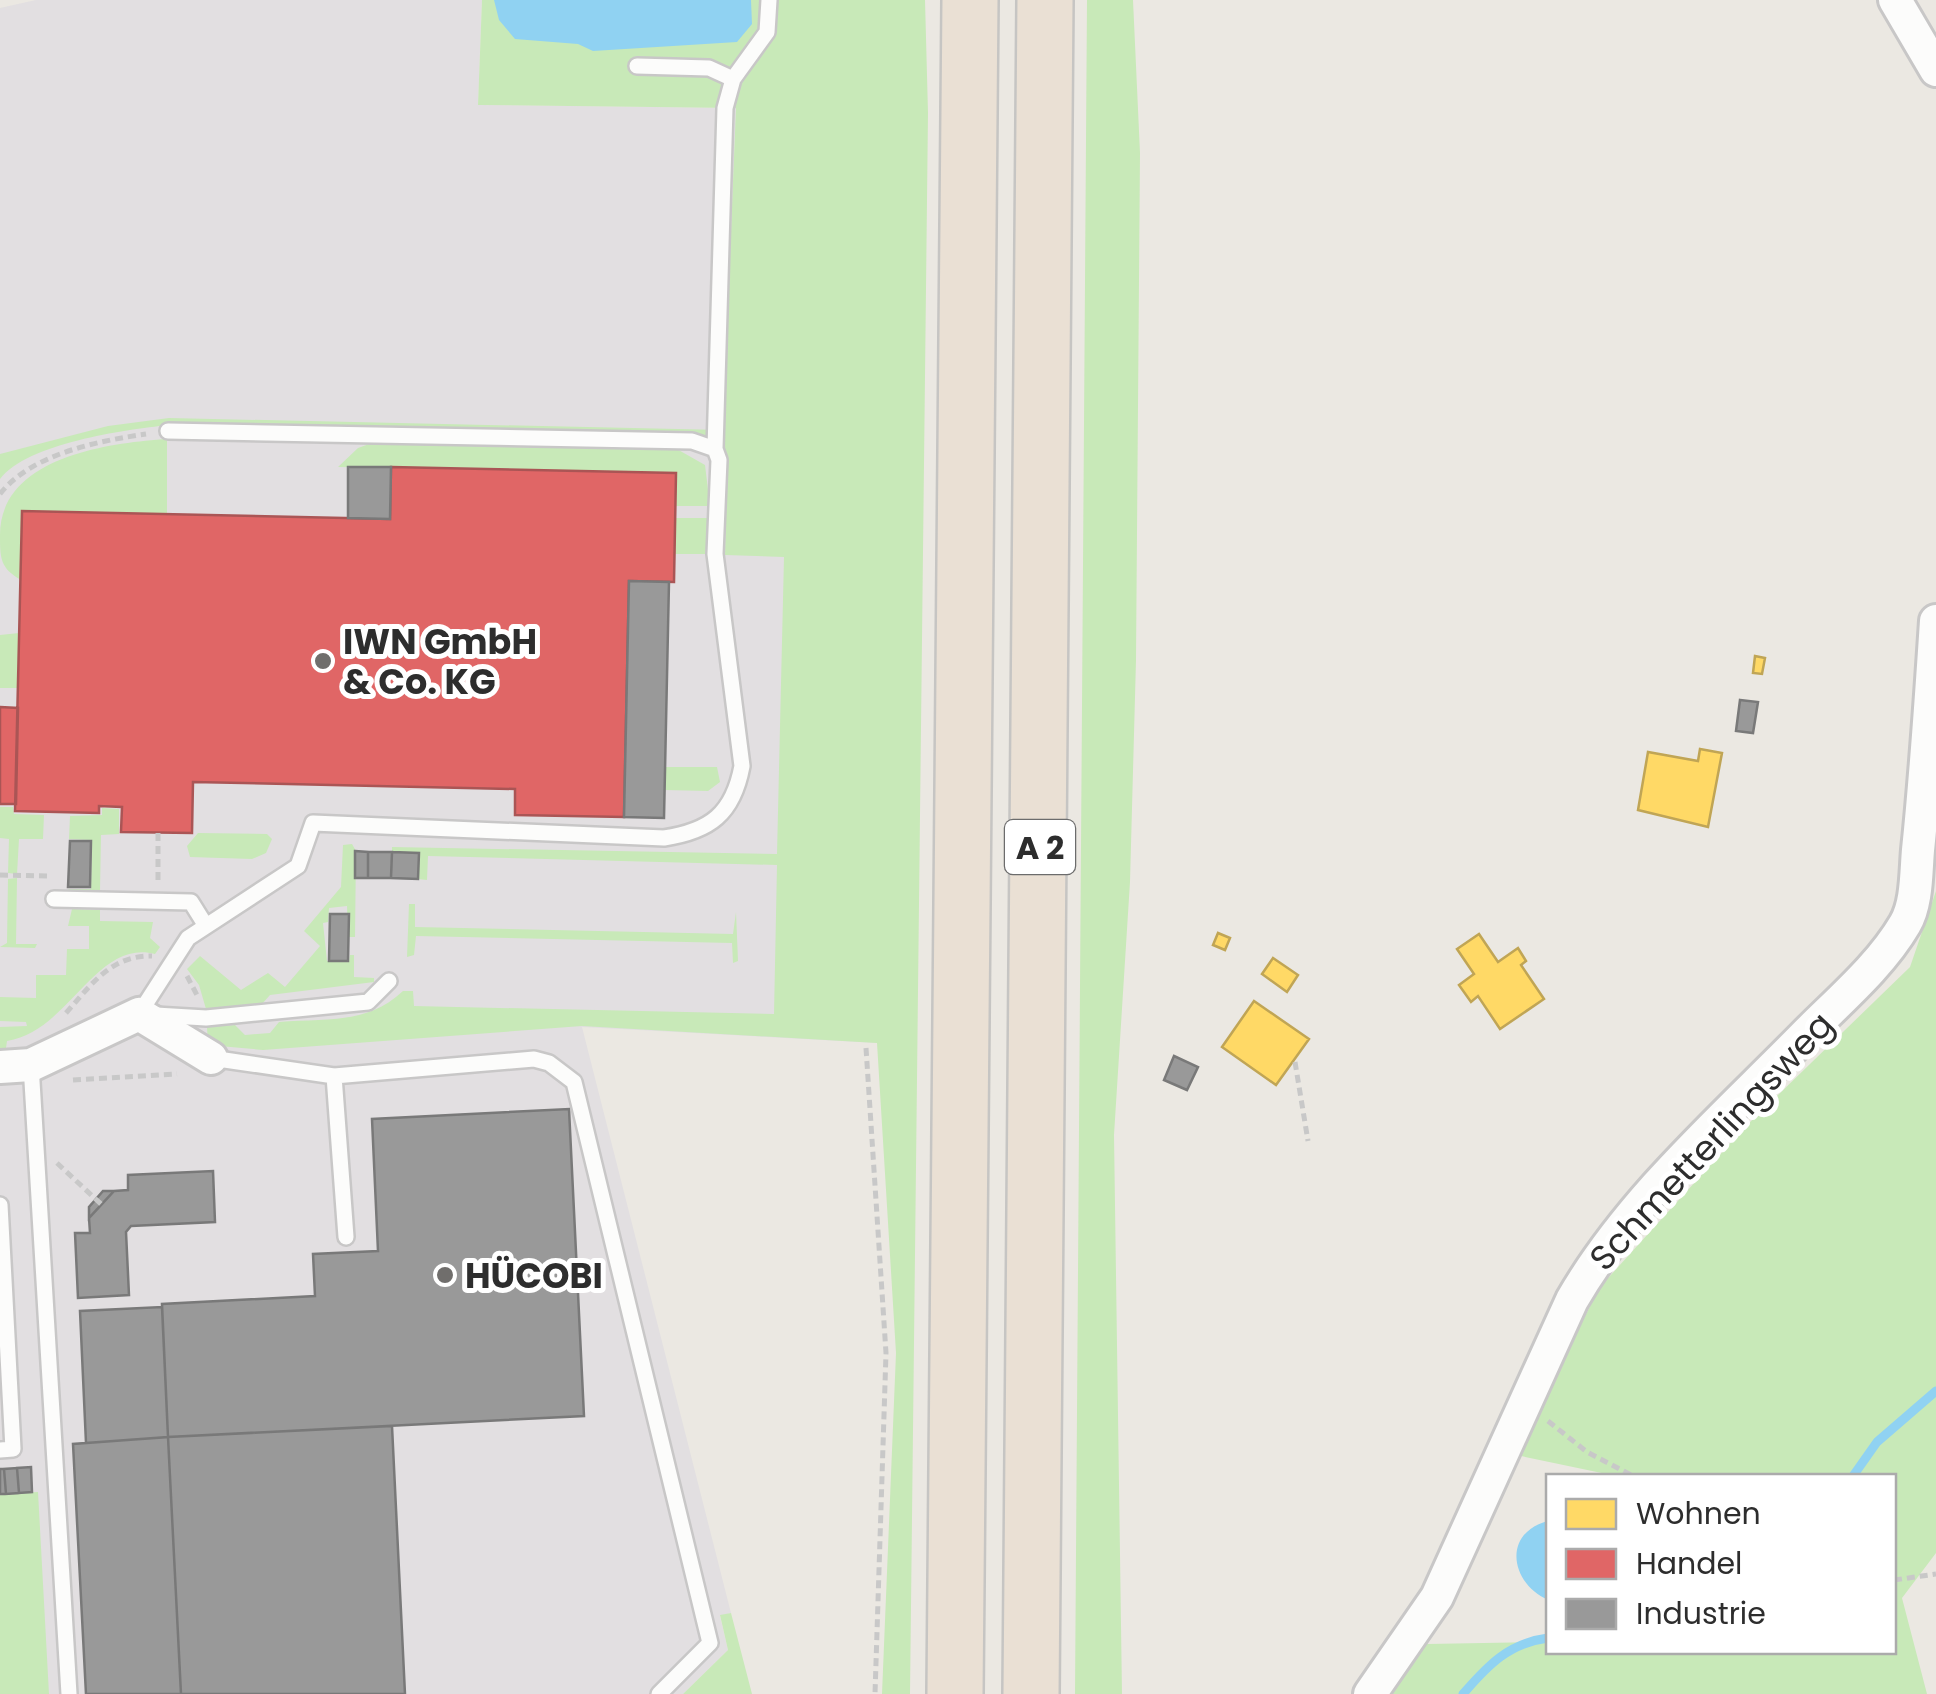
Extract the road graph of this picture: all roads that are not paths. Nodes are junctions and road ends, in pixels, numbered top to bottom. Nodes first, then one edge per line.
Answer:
1 (769, 0) edge
2 (970, 0) edge
3 (1046, 0) edge
4 (1894, 0) edge
5 (637, 66) dead end
6 (1936, 70) edge
7 (733, 79) junction
8 (168, 431) road end
9 (714, 449) junction
10 (1936, 622) edge
11 (54, 899) dead end
12 (206, 926) junction
13 (389, 981) dead end
14 (139, 1014) junction
15 (210, 1058) joint
16 (16, 1066) edge
17 (334, 1076) junction
18 (0, 1204) edge
19 (346, 1237) dead end
20 (0, 1450) edge
21 (70, 1694) edge
22 (660, 1694) edge
23 (955, 1694) edge
24 (1031, 1694) edge
25 (1370, 1694) edge

1 - 7 lane
2 - 23 highway, A 2
3 - 24 highway, A 2
4 - 6 street
5 - 7 lane
7 - 9 lane
8 - 9 lane
9 - 12 lane
10 - 25 street, Schmetterlingsweg
11 - 12 lane
12 - 14 lane
13 - 14 lane
14 - 15 street
14 - 16 street
15 - 17 lane
16 - 21 lane
17 - 19 lane
17 - 22 lane
18 - 20 lane

